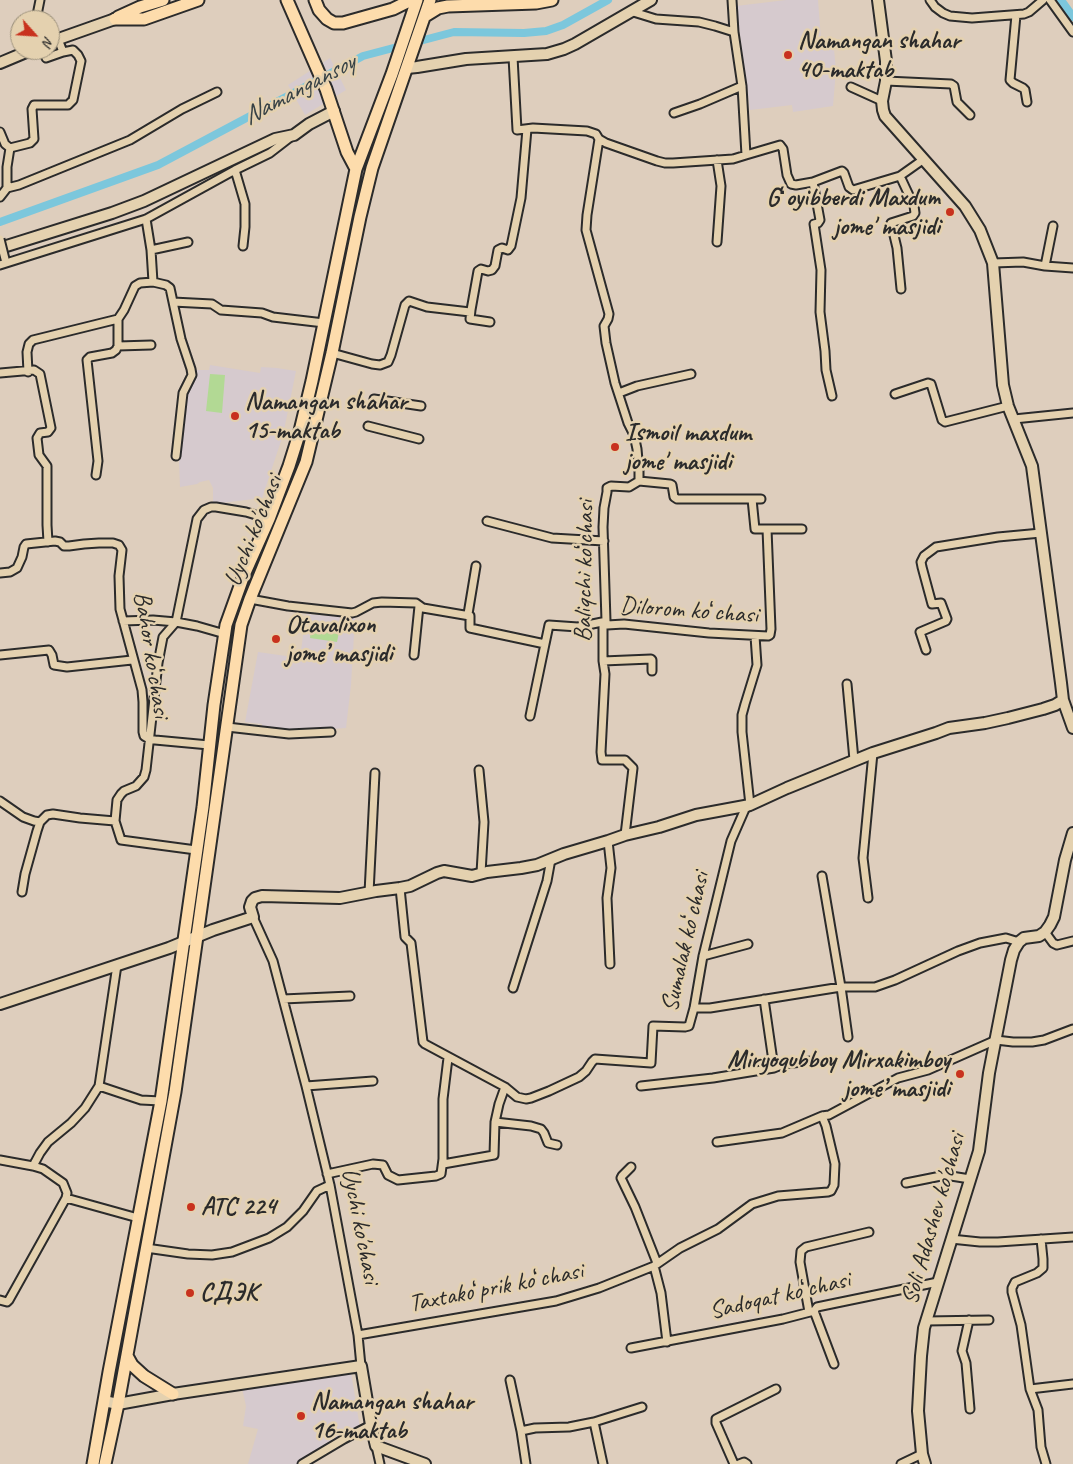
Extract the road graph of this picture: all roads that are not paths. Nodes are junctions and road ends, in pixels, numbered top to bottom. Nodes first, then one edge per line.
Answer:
1 (163, 0) edge
2 (198, 0) edge
3 (287, 0) edge
4 (315, 0) edge
5 (411, 0) edge
6 (417, 0) edge
7 (430, 0) edge
8 (552, 0) edge
9 (651, 0) edge
10 (732, 0) edge
11 (878, 0) edge
12 (930, 0) edge
13 (1043, 0) edge
14 (1050, 0) edge
15 (630, 11) junction
16 (1016, 15) junction
17 (424, 16) junction
18 (114, 19) junction
19 (734, 32) junction
20 (1073, 32) edge
21 (60, 38) edge
22 (60, 48) edge
23 (63, 52) junction
24 (60, 53) edge
25 (513, 57) junction
26 (408, 65) junction
27 (886, 81) junction
28 (742, 86) junction
29 (852, 87) dead end
30 (217, 92) dead end
31 (882, 100) junction
32 (1027, 102) dead end
33 (334, 111) junction
34 (674, 113) dead end
35 (970, 114) dead end
36 (372, 126) junction
37 (527, 129) junction
38 (384, 130) junction
39 (0, 132) edge
40 (294, 134) junction
41 (599, 139) junction
42 (10, 148) junction
43 (746, 155) junction
44 (924, 159) junction
45 (717, 160) junction
46 (235, 170) junction
47 (356, 170) junction
48 (900, 176) junction
49 (813, 182) junction
50 (7, 188) junction
51 (0, 197) edge
52 (146, 219) junction
53 (1053, 226) dead end
54 (0, 239) edge
55 (188, 242) dead end
56 (717, 242) dead end
57 (243, 246) dead end
58 (0, 248) edge
59 (152, 250) junction
60 (4, 262) edge
61 (993, 263) junction
62 (1045, 266) junction
63 (1073, 268) edge
64 (153, 282) junction
65 (901, 289) dead end
66 (173, 302) junction
67 (470, 312) junction
68 (118, 319) junction
69 (490, 322) dead end
70 (324, 323) junction
71 (151, 345) dead end
72 (118, 346) junction
73 (332, 353) junction
74 (28, 372) junction
75 (0, 373) edge
76 (691, 374) dead end
77 (619, 393) junction
78 (894, 394) dead end
79 (832, 396) dead end
80 (374, 399) dead end
81 (421, 406) dead end
82 (1008, 406) junction
83 (1073, 413) edge
84 (1014, 419) junction
85 (368, 426) dead end
86 (420, 439) dead end
87 (176, 456) dead end
88 (96, 474) dead end
89 (638, 481) junction
90 (752, 499) junction
91 (761, 499) dead end
92 (269, 519) junction
93 (487, 521) dead end
94 (768, 529) junction
95 (802, 529) dead end
96 (1041, 533) junction
97 (604, 541) junction
98 (48, 542) junction
99 (476, 566) dead end
100 (0, 573) edge
101 (250, 599) junction
102 (419, 606) junction
103 (468, 614) junction
104 (123, 621) junction
105 (176, 622) junction
106 (605, 624) junction
107 (225, 634) junction
108 (755, 636) junction
109 (545, 644) junction
110 (926, 650) dead end
111 (0, 655) edge
112 (414, 656) dead end
113 (132, 660) junction
114 (603, 661) junction
115 (652, 671) dead end
116 (847, 684) dead end
117 (1063, 700) junction
118 (1070, 711) edge
119 (530, 716) dead end
120 (227, 727) junction
121 (1073, 728) edge
122 (331, 732) dead end
123 (149, 739) junction
124 (209, 745) junction
125 (873, 753) junction
126 (854, 760) junction
127 (478, 770) dead end
128 (375, 773) dead end
129 (0, 801) edge
130 (750, 805) junction
131 (115, 821) junction
132 (40, 822) junction
133 (1073, 833) edge
134 (625, 835) junction
135 (608, 841) junction
136 (196, 850) junction
137 (551, 859) junction
138 (481, 873) junction
139 (822, 876) dead end
140 (400, 888) junction
141 (22, 892) dead end
142 (369, 893) junction
143 (868, 898) dead end
144 (253, 917) junction
145 (1045, 932) junction
146 (197, 937) junction
147 (1073, 941) edge
148 (183, 942) junction
149 (1019, 942) junction
150 (748, 944) dead end
151 (704, 956) junction
152 (610, 964) dead end
153 (117, 965) junction
154 (841, 986) junction
155 (513, 988) dead end
156 (350, 996) dead end
157 (283, 999) junction
158 (764, 1000) junction
159 (0, 1004) edge
160 (694, 1008) junction
161 (1073, 1029) edge
162 (848, 1037) dead end
163 (996, 1040) junction
164 (448, 1058) junction
165 (810, 1061) dead end
166 (774, 1068) junction
167 (373, 1080) dead end
168 (99, 1086) junction
169 (306, 1086) junction
170 (641, 1086) dead end
171 (505, 1088) junction
172 (161, 1101) junction
173 (822, 1116) junction
174 (495, 1122) junction
175 (718, 1142) dead end
176 (557, 1145) dead end
177 (0, 1160) edge
178 (443, 1164) junction
179 (33, 1166) junction
180 (631, 1167) dead end
181 (327, 1174) junction
182 (970, 1179) junction
183 (906, 1183) dead end
184 (330, 1185) junction
185 (66, 1198) junction
186 (138, 1218) junction
187 (869, 1232) dead end
188 (1073, 1237) edge
189 (951, 1239) junction
190 (1042, 1239) junction
191 (146, 1248) junction
192 (655, 1264) junction
193 (938, 1282) junction
194 (0, 1300) edge
195 (812, 1311) junction
196 (969, 1320) junction
197 (989, 1320) dead end
198 (926, 1321) junction
199 (358, 1336) junction
200 (668, 1342) junction
201 (630, 1348) dead end
202 (127, 1356) junction
203 (834, 1364) dead end
204 (361, 1366) junction
205 (510, 1380) dead end
206 (1073, 1384) edge
207 (776, 1389) dead end
208 (1030, 1389) junction
209 (173, 1394) junction
210 (104, 1401) junction
211 (118, 1404) junction
212 (642, 1407) dead end
213 (970, 1409) dead end
214 (594, 1422) junction
215 (371, 1425) junction
216 (521, 1430) junction
217 (376, 1446) junction
218 (922, 1454) junction
219 (93, 1464) edge
220 (105, 1464) edge
221 (302, 1464) edge
222 (380, 1464) edge
223 (425, 1464) edge
224 (526, 1464) edge
225 (603, 1464) edge
226 (734, 1464) edge
227 (739, 1464) edge
228 (747, 1464) edge
229 (901, 1464) edge
230 (925, 1464) edge
231 (1046, 1464) edge

1 - 18 main road
2 - 18 main road
3 - 33 main road
4 - 5 main road
6 - 36 main road, Uychi ko'chasi
7 - 17 main road, Uychi ko'chasi
8 - 17 main road
9 - 15 street
10 - 19 street
11 - 27 street
12 - 16 street
13 - 16 street
14 - 20 street
15 - 19 street
15 - 25 street
16 - 32 street
17 - 26 main road, Uychi ko'chasi
18 - 21 street
19 - 28 street
22 - 23 street
23 - 24 street
23 - 42 street
25 - 26 street
25 - 37 street
26 - 38 main road, Uychi ko'chasi
27 - 31 street
27 - 35 street
28 - 34 street
28 - 43 street
29 - 31 street
30 - 50 street
31 - 44 street
33 - 40 street
33 - 47 main road
36 - 38 main road
36 - 47 main road, Uychi ko'chasi
37 - 41 street
37 - 67 street
38 - 73 main road, Uychi ko'chasi
39 - 42 street
40 - 46 street
40 - 58 street
41 - 45 street
41 - 77 street
42 - 50 street
43 - 45 street
43 - 49 street
44 - 48 street
44 - 61 street
45 - 56 street
46 - 52 street
46 - 57 street
47 - 70 main road, Uychi ko'chasi
48 - 49 street
48 - 65 street
49 - 79 street
50 - 51 street
52 - 59 street
52 - 60 street
53 - 62 street
54 - 60 street, bridge
55 - 59 street
59 - 64 street
61 - 62 street
61 - 82 street
62 - 63 street
64 - 66 street
64 - 68 street
66 - 70 street
66 - 87 street
67 - 69 street
67 - 73 street
68 - 72 street
68 - 74 street
70 - 92 main road, Uychi ko'chasi
71 - 72 street
72 - 88 street
73 - 101 main road, Uychi ko'chasi
74 - 75 street
74 - 98 street
76 - 77 street
77 - 89 street
78 - 82 street
80 - 81 street
82 - 84 street
83 - 84 street
84 - 96 street
85 - 86 street
89 - 90 street
89 - 97 street, Baliqchi koʻchasi
90 - 91 street
90 - 94 street
92 - 105 street
92 - 107 main road, Uychi ko'chasi
93 - 97 street
94 - 95 street
94 - 108 street, Dilorom koʻchasi
96 - 110 street
96 - 117 street
97 - 106 street, Baliqchi koʻchasi
98 - 100 street
98 - 104 street, Bahor koʻchasi
99 - 103 street
101 - 102 street
101 - 120 main road, Uychi ko'chasi
102 - 103 street
102 - 112 street
103 - 109 street
104 - 105 street
104 - 113 street, Bahor koʻchasi
105 - 107 street
105 - 123 street
106 - 108 street, Dilorom koʻchasi
106 - 109 street, Dilorom koʻchasi
106 - 114 street, Baliqchi koʻchasi
107 - 124 main road, Uychi ko'chasi
108 - 130 street
109 - 119 street
111 - 113 street
113 - 123 street, Bahor koʻchasi
114 - 115 street
114 - 134 street, Baliqchi koʻchasi
116 - 126 street
117 - 118 street
117 - 125 street
118 - 121 street
120 - 122 street
120 - 146 main road, Uychi ko'chasi
123 - 124 street, Bahor koʻchasi
123 - 131 street
124 - 136 main road, Uychi ko'chasi
125 - 126 street
125 - 143 street
126 - 130 street
127 - 138 street
128 - 142 street
129 - 132 street
130 - 134 street
130 - 151 street, Sumalak koʻchasi
131 - 132 street
131 - 136 street
132 - 141 street
133 - 145 street
134 - 135 street
135 - 137 street
135 - 152 street
136 - 148 main road, Uychi ko'chasi
137 - 138 street
137 - 155 street
138 - 140 street
139 - 154 street
140 - 142 street
140 - 164 street, Sumalak koʻchasi
142 - 144 street
144 - 146 street
144 - 157 street, Uychi ko'chasi
145 - 147 street
145 - 149 street
146 - 148 street
146 - 191 main road, Uychi ko'chasi
148 - 153 street
148 - 172 main road, Uychi ko'chasi
149 - 154 street
149 - 163 street, Soli Adashev ko'chasi
150 - 151 street
151 - 160 street, Sumalak koʻchasi
153 - 159 street
153 - 168 street
154 - 158 street
154 - 162 street
156 - 157 street
157 - 169 street, Uychi ko'chasi
158 - 160 street
158 - 166 street
160 - 171 street, Sumalak koʻchasi
161 - 163 street
163 - 173 street
163 - 182 street, Soli Adashev ko'chasi
164 - 171 street, Sumalak koʻchasi
164 - 178 street
165 - 166 street
166 - 170 street
167 - 169 street
168 - 172 street
168 - 179 street
169 - 181 street, Uychi ko'chasi
171 - 174 street
172 - 186 main road, Uychi ko'chasi
173 - 175 street
173 - 192 street, Taxtakoʻprik koʻchasi
174 - 176 street
174 - 178 street
177 - 179 street
178 - 181 street
179 - 185 street
180 - 192 street
181 - 184 street, Uychi ko'chasi
182 - 183 street
182 - 189 street, Soli Adashev ko'chasi
184 - 191 street
184 - 199 street, Uychi ko'chasi
185 - 186 street
185 - 194 street
186 - 210 main road, Uychi ko'chasi
187 - 195 street
188 - 190 street
189 - 190 street
189 - 193 street, Soli Adashev ko'chasi
190 - 208 street
191 - 202 main road, Uychi ko'chasi
192 - 199 street, Taxtakoʻprik koʻchasi
192 - 200 street
193 - 195 street, Sadoqat koʻchasi
193 - 198 street, Soli Adashev ko'chasi
195 - 200 street, Sadoqat koʻchasi
195 - 203 street
196 - 197 street
196 - 198 street
196 - 213 street
198 - 218 street, Soli Adashev ko'chasi
199 - 204 street, Uychi ko'chasi
200 - 201 street, Sadoqat koʻchasi
202 - 209 main road
202 - 211 main road, Uychi ko'chasi
204 - 209 street
204 - 215 street
205 - 216 street
206 - 208 street
207 - 226 street
208 - 231 street
209 - 211 street
210 - 211 street
210 - 219 main road, Uychi ko'chasi
211 - 220 main road, Uychi ko'chasi
212 - 214 street
214 - 216 street
214 - 225 street
215 - 217 street
215 - 221 street
216 - 224 street
217 - 222 street
217 - 223 street
218 - 229 street
218 - 230 street, Soli Adashev ko'chasi
227 - 228 street

